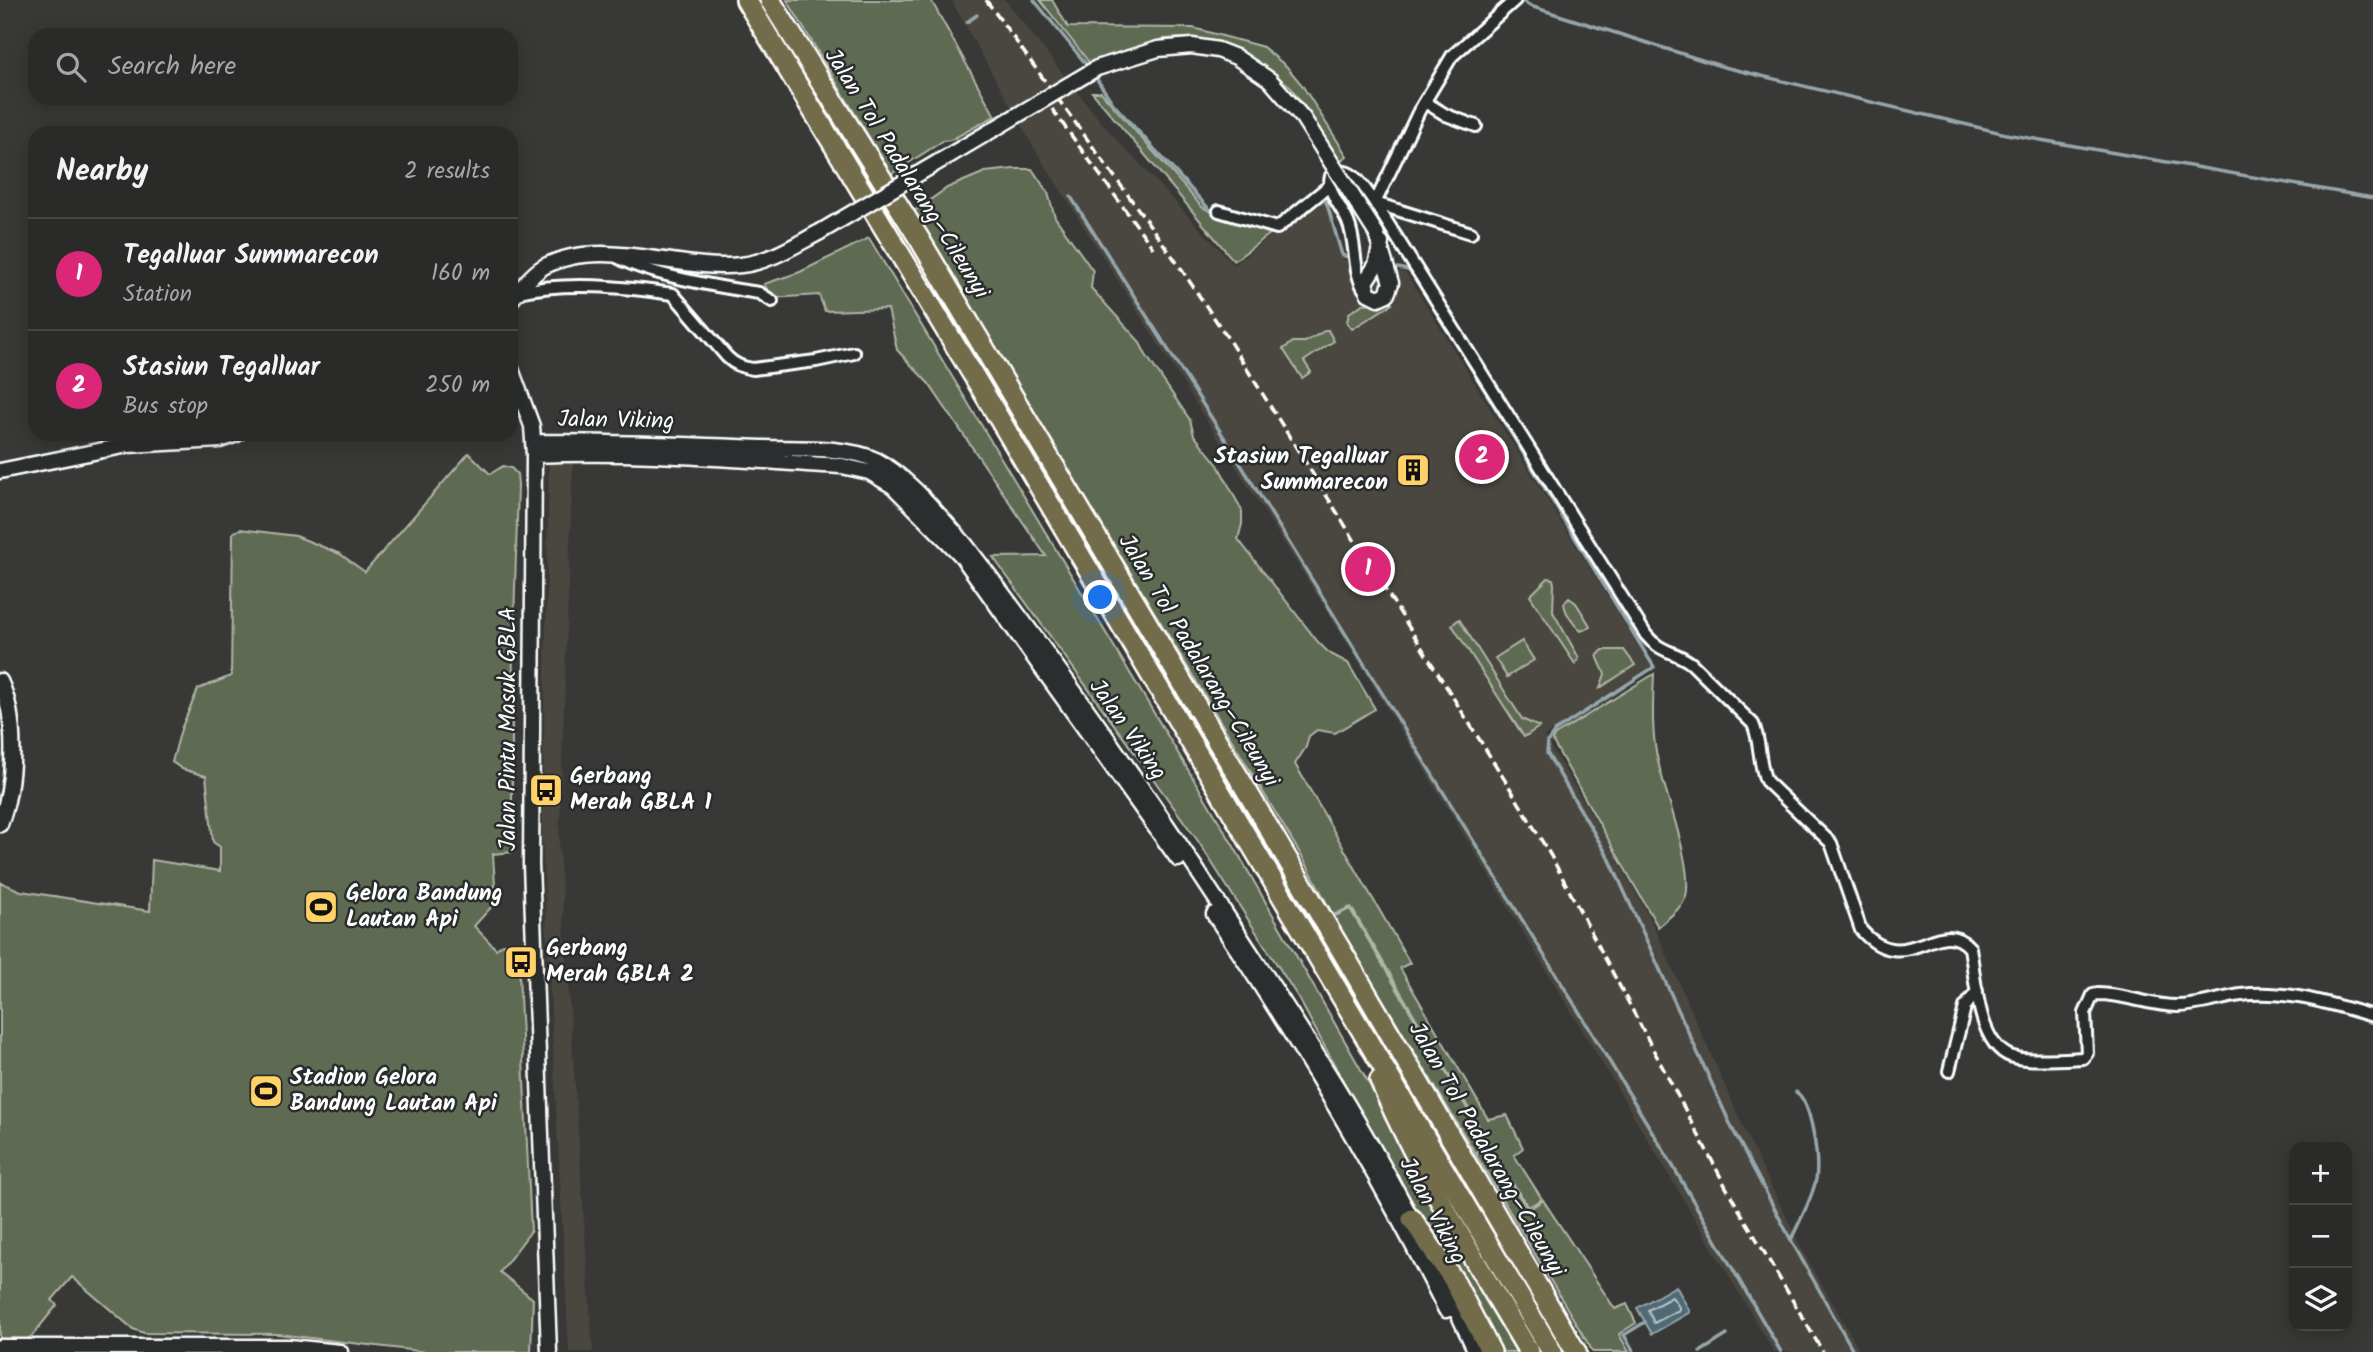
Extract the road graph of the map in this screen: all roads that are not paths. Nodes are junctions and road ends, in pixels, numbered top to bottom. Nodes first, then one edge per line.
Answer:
1 (746, 0) edge
2 (770, 0) edge
3 (1513, 2) edge
4 (1424, 102) junction
5 (1476, 126) dead end
6 (1329, 186) junction
7 (1375, 203) junction
8 (1219, 211) dead end
9 (1471, 233) dead end
10 (1379, 238) junction
11 (614, 255) junction
12 (1364, 271) junction
13 (1390, 277) junction
14 (518, 293) edge
15 (518, 295) edge
16 (772, 302) dead end
17 (854, 353) dead end
18 (518, 388) edge
19 (202, 441) edge
20 (534, 449) junction
21 (0, 471) edge
22 (0, 681) edge
23 (0, 824) edge
24 (1977, 991) junction
25 (1371, 1001) junction
26 (1352, 1012) junction
27 (2373, 1016) edge
28 (1949, 1071) dead end
29 (1412, 1219) junction
30 (0, 1347) edge
31 (340, 1352) edge
32 (549, 1352) edge
33 (1466, 1352) edge
34 (1476, 1352) edge
35 (1491, 1352) edge
36 (1529, 1352) edge
37 (1552, 1352) edge
38 (1576, 1352) edge

1 - 26 highway, Jalan Tol Padalarang–Cileunyi
2 - 25 highway, Jalan Tol Padalarang–Cileunyi
3 - 4 street
4 - 5 street
4 - 7 street
6 - 7 street
6 - 8 street
6 - 12 street
7 - 9 street
7 - 24 street
10 - 11 street, bridge
10 - 12 street
10 - 13 street
11 - 14 street
11 - 16 street
12 - 13 street
12 - 13 street
15 - 17 street
18 - 20 street, Jalan Pintu Masuk GBLA
19 - 21 street
20 - 29 street, Jalan Viking
20 - 32 street, Jalan Pintu Masuk GBLA
20 - 33 street, Jalan Viking
22 - 23 street
24 - 27 street
24 - 28 street
25 - 26 highway
25 - 38 highway, Jalan Tol Padalarang–Cileunyi
26 - 36 highway
26 - 37 highway, Jalan Tol Padalarang–Cileunyi
29 - 34 street, Jalan Viking
29 - 35 highway
30 - 31 street

